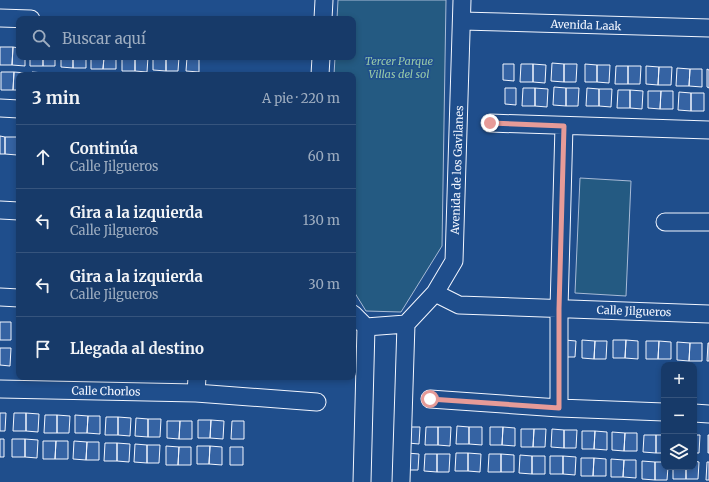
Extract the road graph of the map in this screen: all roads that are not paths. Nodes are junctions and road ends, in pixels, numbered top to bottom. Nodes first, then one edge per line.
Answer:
1 (324, 0) edge
2 (462, 0) edge
3 (322, 16) edge
4 (0, 18) edge
5 (16, 19) edge
6 (462, 21) junction
7 (709, 28) edge
8 (321, 60) edge
9 (320, 72) edge
10 (0, 108) edge
11 (16, 109) edge
12 (490, 123) dead end
13 (564, 126) junction
14 (709, 130) edge
15 (0, 210) edge
16 (16, 210) edge
17 (665, 222) dead end
18 (709, 222) edge
19 (435, 292) junction
20 (0, 297) edge
21 (16, 298) edge
22 (559, 309) junction
23 (709, 314) edge
24 (356, 317) edge
25 (406, 324) junction
26 (366, 327) junction
27 (197, 385) edge
28 (0, 389) edge
29 (430, 399) dead end
30 (317, 402) dead end
31 (559, 408) junction
32 (661, 412) edge
33 (697, 413) edge
34 (709, 414) edge
35 (362, 482) edge
36 (401, 482) edge

1 - 3 street
2 - 6 street, Avenida de los Gavilanes
4 - 5 street
6 - 7 street, Avenida Laak
6 - 19 street, Avenida de los Gavilanes
8 - 9 street
10 - 11 street
12 - 13 street
13 - 14 street
13 - 22 street
15 - 16 street
17 - 18 street
19 - 22 street, Calle Jilgueros
19 - 25 street, Avenida de los Gavilanes
20 - 21 street
22 - 23 street, Calle Jilgueros
22 - 31 street
24 - 26 street
25 - 26 street
25 - 36 street
26 - 35 street
27 - 28 street, Calle Chorlos
27 - 30 street, Calle Chorlos
29 - 31 street
31 - 32 street
33 - 34 street

